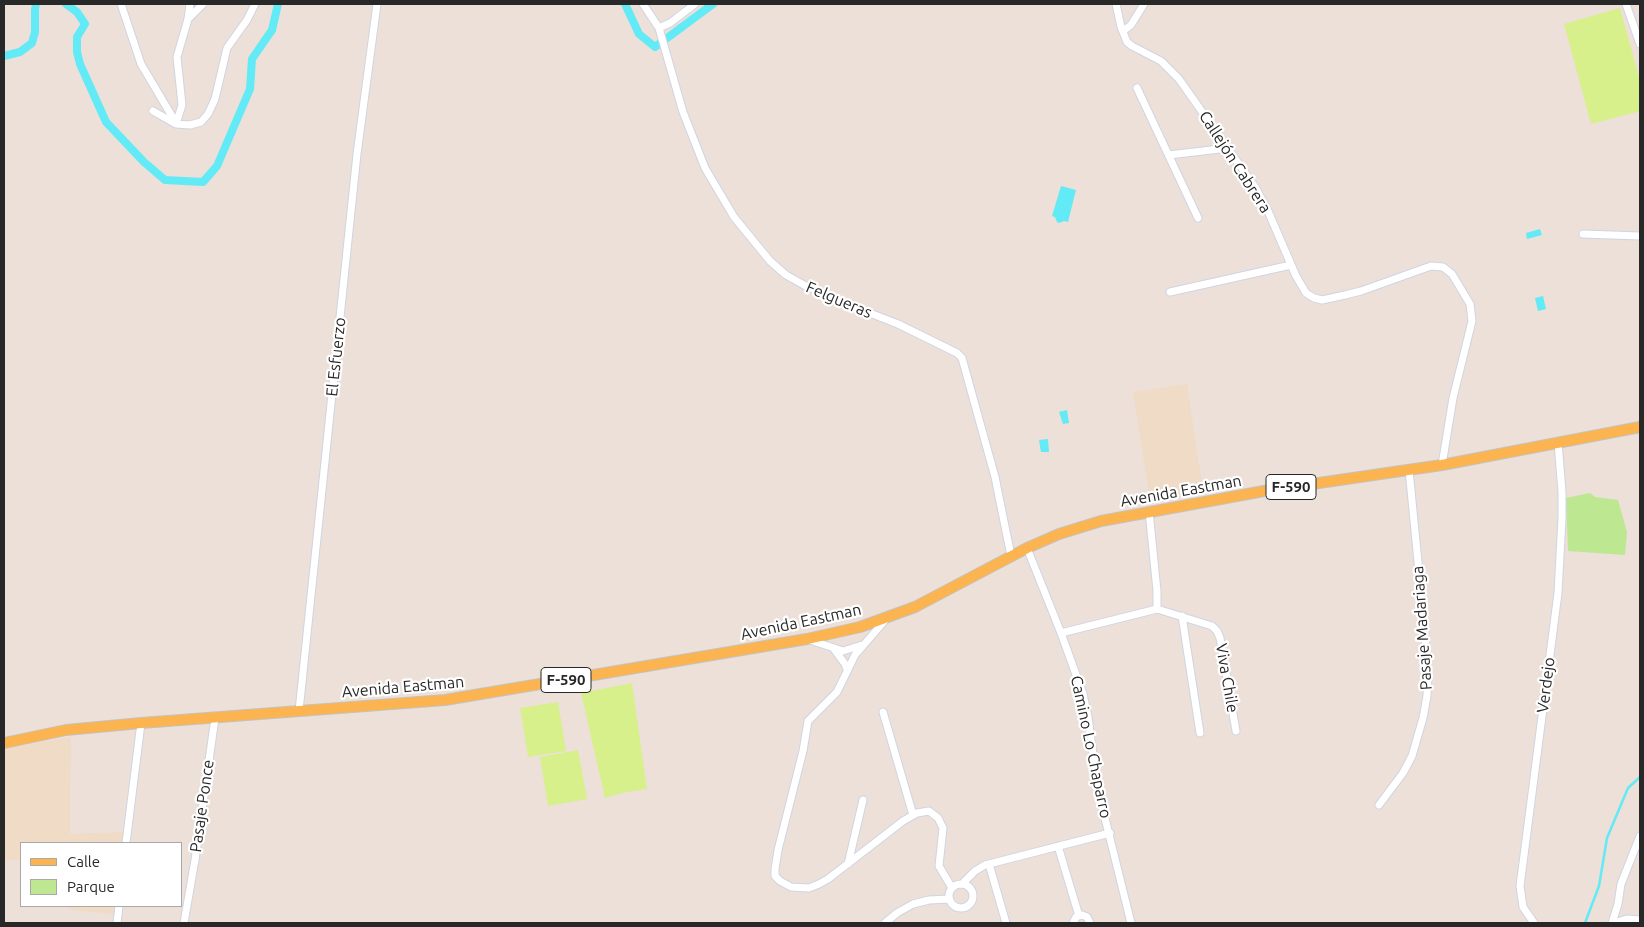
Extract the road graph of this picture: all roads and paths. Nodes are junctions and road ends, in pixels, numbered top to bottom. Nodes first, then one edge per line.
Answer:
1 (121, 4) edge
2 (190, 4) edge
3 (203, 4) edge
4 (254, 4) edge
5 (377, 4) edge
6 (643, 4) edge
7 (695, 4) edge
8 (1116, 4) edge
9 (1144, 4) edge
10 (1626, 4) edge
11 (188, 19) junction
12 (660, 30) junction
13 (1123, 31) junction
14 (1640, 44) edge
15 (1137, 88) dead end
16 (153, 111) dead end
17 (176, 124) junction
18 (1228, 148) junction
19 (1169, 155) junction
20 (1198, 218) dead end
21 (1583, 234) dead end
22 (1640, 236) edge
23 (1291, 265) junction
24 (1170, 292) dead end
25 (1640, 427) edge
26 (1558, 442) junction
27 (1442, 465) junction
28 (1409, 470) junction
29 (1149, 511) junction
30 (1027, 548) junction
31 (1011, 556) junction
32 (1157, 609) junction
33 (1182, 616) junction
34 (887, 618) junction
35 (1061, 633) junction
36 (807, 639) junction
37 (864, 644) junction
38 (834, 649) junction
39 (847, 669) junction
40 (299, 711) junction
41 (883, 712) dead end
42 (215, 718) junction
43 (141, 723) junction
44 (1236, 730) dead end
45 (1200, 733) dead end
46 (4, 743) edge
47 (863, 800) dead end
48 (1379, 804) dead end
49 (914, 815) junction
50 (1110, 833) junction
51 (1640, 836) edge
52 (126, 842) edge
53 (1058, 846) junction
54 (848, 864) junction
55 (989, 864) junction
56 (962, 884) junction
57 (952, 888) junction
58 (949, 899) junction
59 (119, 907) edge
60 (1079, 916) junction
61 (1640, 920) edge
62 (117, 923) edge
63 (184, 923) edge
64 (885, 923) edge
65 (1006, 923) edge
66 (1073, 923) edge
67 (1090, 923) edge
68 (1132, 923) edge
69 (1534, 923) edge
70 (1613, 923) edge

1 - 17 street
2 - 11 street
3 - 11 street
4 - 17 street
5 - 40 street, El Esfuerzo
6 - 12 street, Felgueras
7 - 12 street
8 - 13 street, Callejón Cabrera
9 - 13 street
10 - 14 street
11 - 17 street
12 - 31 street, Felgueras
13 - 18 street, Callejón Cabrera
15 - 19 street
16 - 17 street
18 - 19 street
18 - 23 street, Callejón Cabrera
19 - 20 street
21 - 22 street
23 - 24 street
23 - 27 street, Callejón Cabrera
25 - 26 main road, Avenida Eastman / F-590
26 - 27 main road, Avenida Eastman / F-590
26 - 69 street, Verdejo
27 - 28 main road, Avenida Eastman / F-590
28 - 29 main road, Avenida Eastman / F-590
28 - 48 street, Pasaje Madariaga
29 - 30 main road, Avenida Eastman / F-590
29 - 32 street
30 - 31 main road, Avenida Eastman / F-590
30 - 35 street, Camino Lo Chaparro
31 - 34 main road, Avenida Eastman / F-590
32 - 33 street, Viva Chile
32 - 35 street, Viva Chile
33 - 44 street, Viva Chile
33 - 45 street
34 - 36 main road, Avenida Eastman / F-590
34 - 37 street
35 - 50 street, Camino Lo Chaparro
36 - 38 street
36 - 40 main road, Avenida Eastman / F-590
37 - 38 street
37 - 39 street
38 - 39 street
39 - 54 street
40 - 42 main road, Avenida Eastman / F-590
41 - 49 street
42 - 43 main road, Avenida Eastman / F-590
42 - 63 street, Pasaje Ponce
43 - 46 main road, Avenida Eastman / F-590
43 - 52 street
47 - 54 street
49 - 54 street
49 - 57 street
50 - 53 street
50 - 68 street, Camino Lo Chaparro
51 - 70 street
53 - 55 street
53 - 60 street
55 - 56 street
55 - 65 street
56 - 57 street
56 - 58 street
57 - 58 street
58 - 64 street
59 - 62 street
60 - 66 street
60 - 67 street
61 - 70 street

